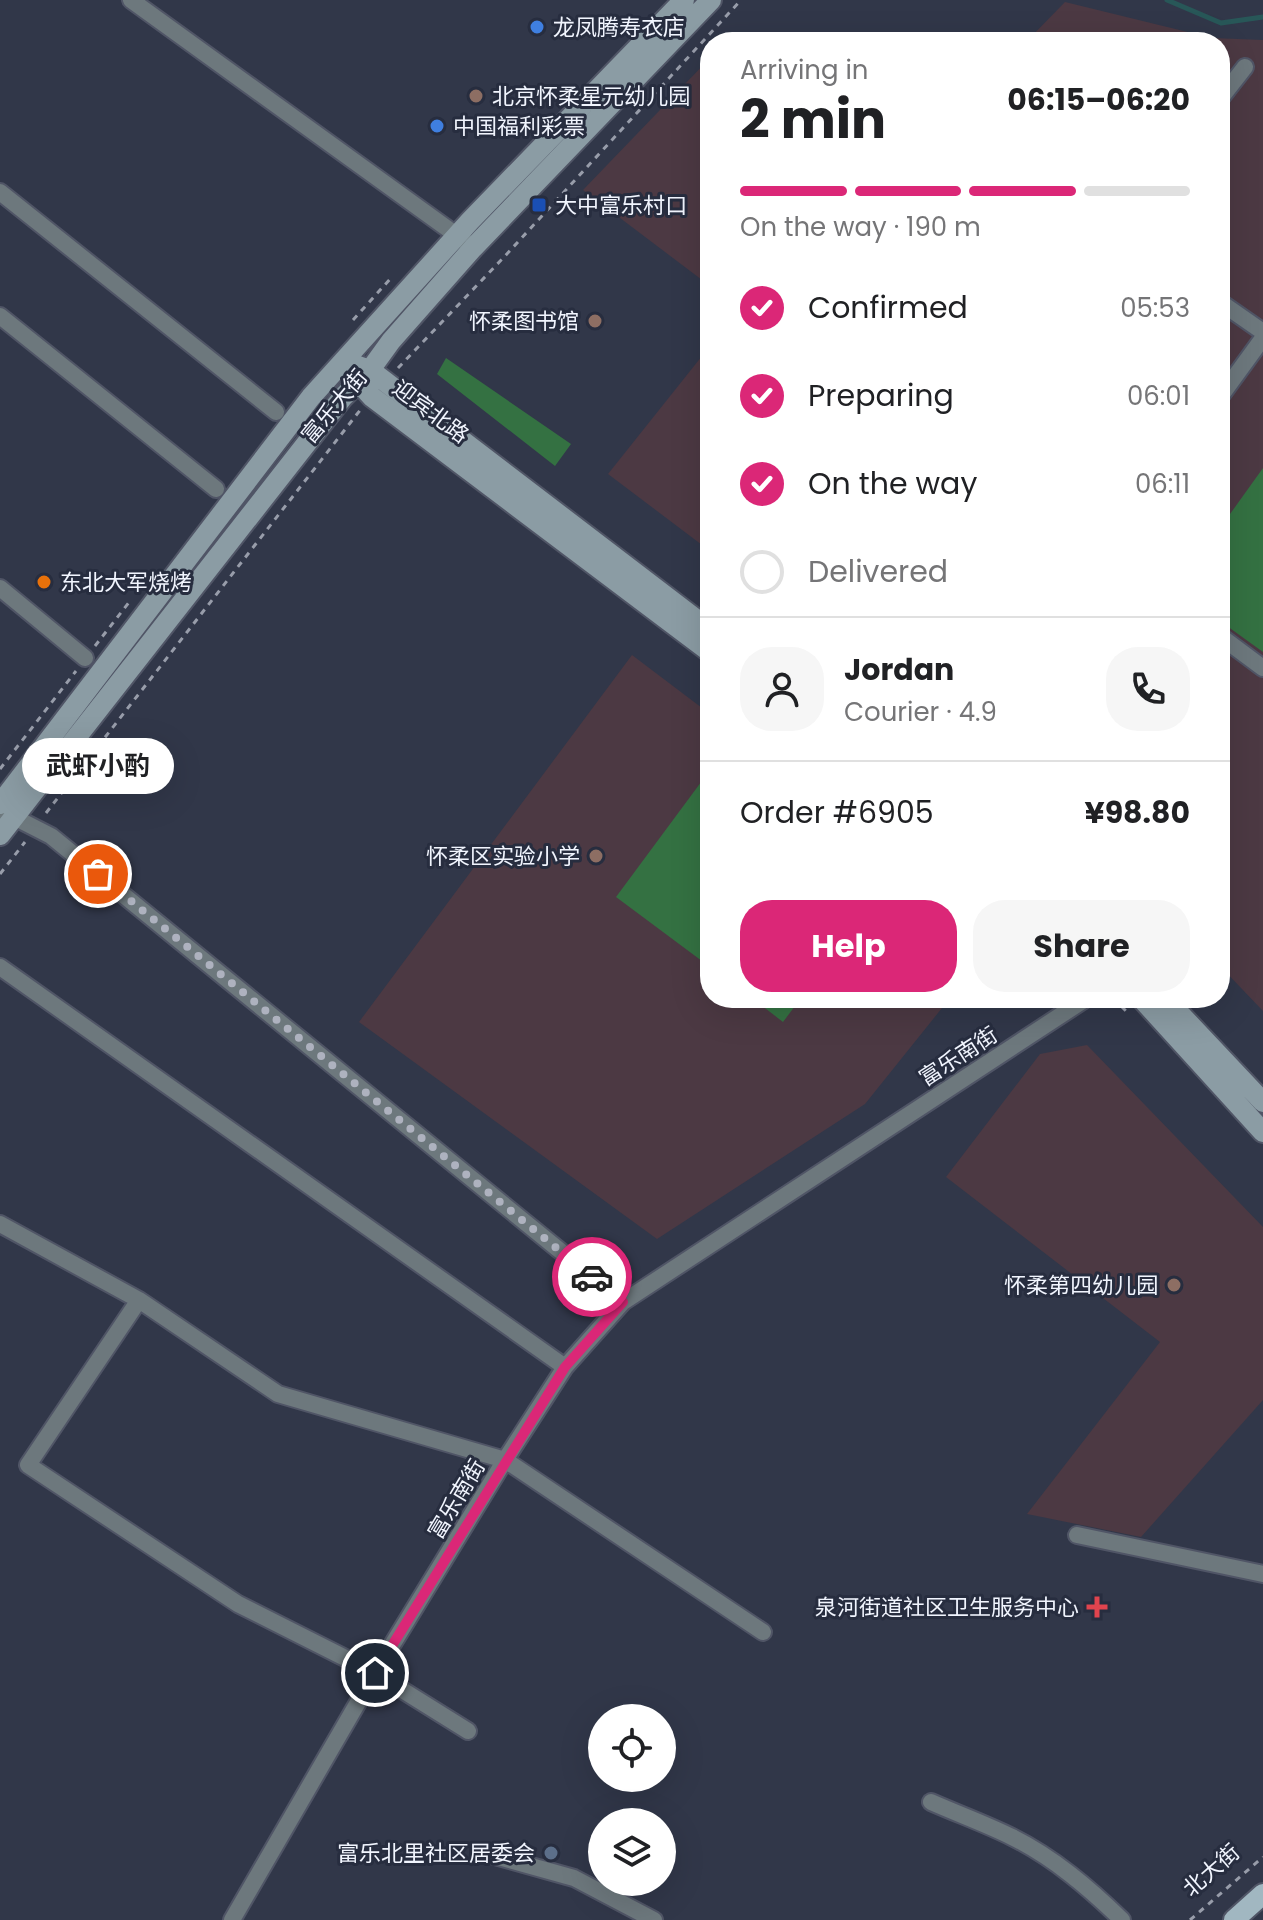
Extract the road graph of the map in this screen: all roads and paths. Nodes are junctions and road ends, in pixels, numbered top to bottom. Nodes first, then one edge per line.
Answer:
1 (131, 0) edge
2 (684, 0) edge
3 (711, 0) edge
4 (741, 0) edge
5 (710, 32) edge
6 (700, 42) edge
7 (1245, 67) dead end
8 (1230, 86) edge
9 (0, 192) edge
10 (466, 242) junction
11 (1230, 310) edge
12 (0, 316) edge
13 (1263, 335) edge
14 (342, 362) junction
15 (371, 383) junction
16 (1230, 383) edge
17 (276, 412) dead end
18 (216, 489) dead end
19 (0, 588) edge
20 (700, 623) edge
21 (1230, 643) edge
22 (700, 644) edge
23 (85, 658) dead end
24 (1263, 668) edge
25 (5, 810) edge
26 (36, 827) junction
27 (0, 835) edge
28 (0, 874) edge
29 (0, 967) edge
30 (1072, 1008) edge
31 (1150, 1008) edge
32 (1174, 1008) edge
33 (1263, 1102) edge
34 (1263, 1132) edge
35 (0, 1224) edge
36 (139, 1300) junction
37 (623, 1302) junction
38 (565, 1367) junction
39 (505, 1460) junction
40 (1077, 1535) dead end
41 (1263, 1574) edge
42 (763, 1632) dead end
43 (375, 1673) junction
44 (468, 1731) dead end
45 (931, 1802) dead end
46 (488, 1854) dead end
47 (1263, 1857) edge
48 (1263, 1894) edge
49 (232, 1920) edge
50 (654, 1920) edge
51 (1122, 1920) edge
52 (1190, 1920) edge
53 (1234, 1920) edge

1 - 10 street
2 - 10 main road, 富乐大街
3 - 10 main road, 富乐大街
4 - 5 path, 富乐大街
6 - 15 path, 富乐大街
7 - 8 street
9 - 17 street
10 - 14 main road, 富乐大街
10 - 15 main road, 富乐大街
11 - 13 street
12 - 18 street
13 - 16 street
14 - 15 main road, 迎宾北路
14 - 25 main road, 富乐大街
15 - 20 main road, 迎宾北路
15 - 22 main road, 迎宾北路
15 - 25 main road, 富乐大街
15 - 26 path, 富乐大街
19 - 23 street
21 - 24 street
25 - 26 street
25 - 27 main road, 富乐大街
26 - 28 path, 富乐大街
26 - 37 street
29 - 38 street
30 - 37 street, 富乐南街
31 - 34 main road
32 - 33 main road
35 - 36 street
36 - 39 street
36 - 43 street
37 - 38 street, 富乐南街
38 - 39 street, 富乐南街
39 - 42 street
39 - 43 street, 富乐南街
40 - 41 street
43 - 44 street
43 - 49 street, 富乐南街
45 - 51 street
46 - 50 street
47 - 52 path, 北大街
48 - 53 main road

